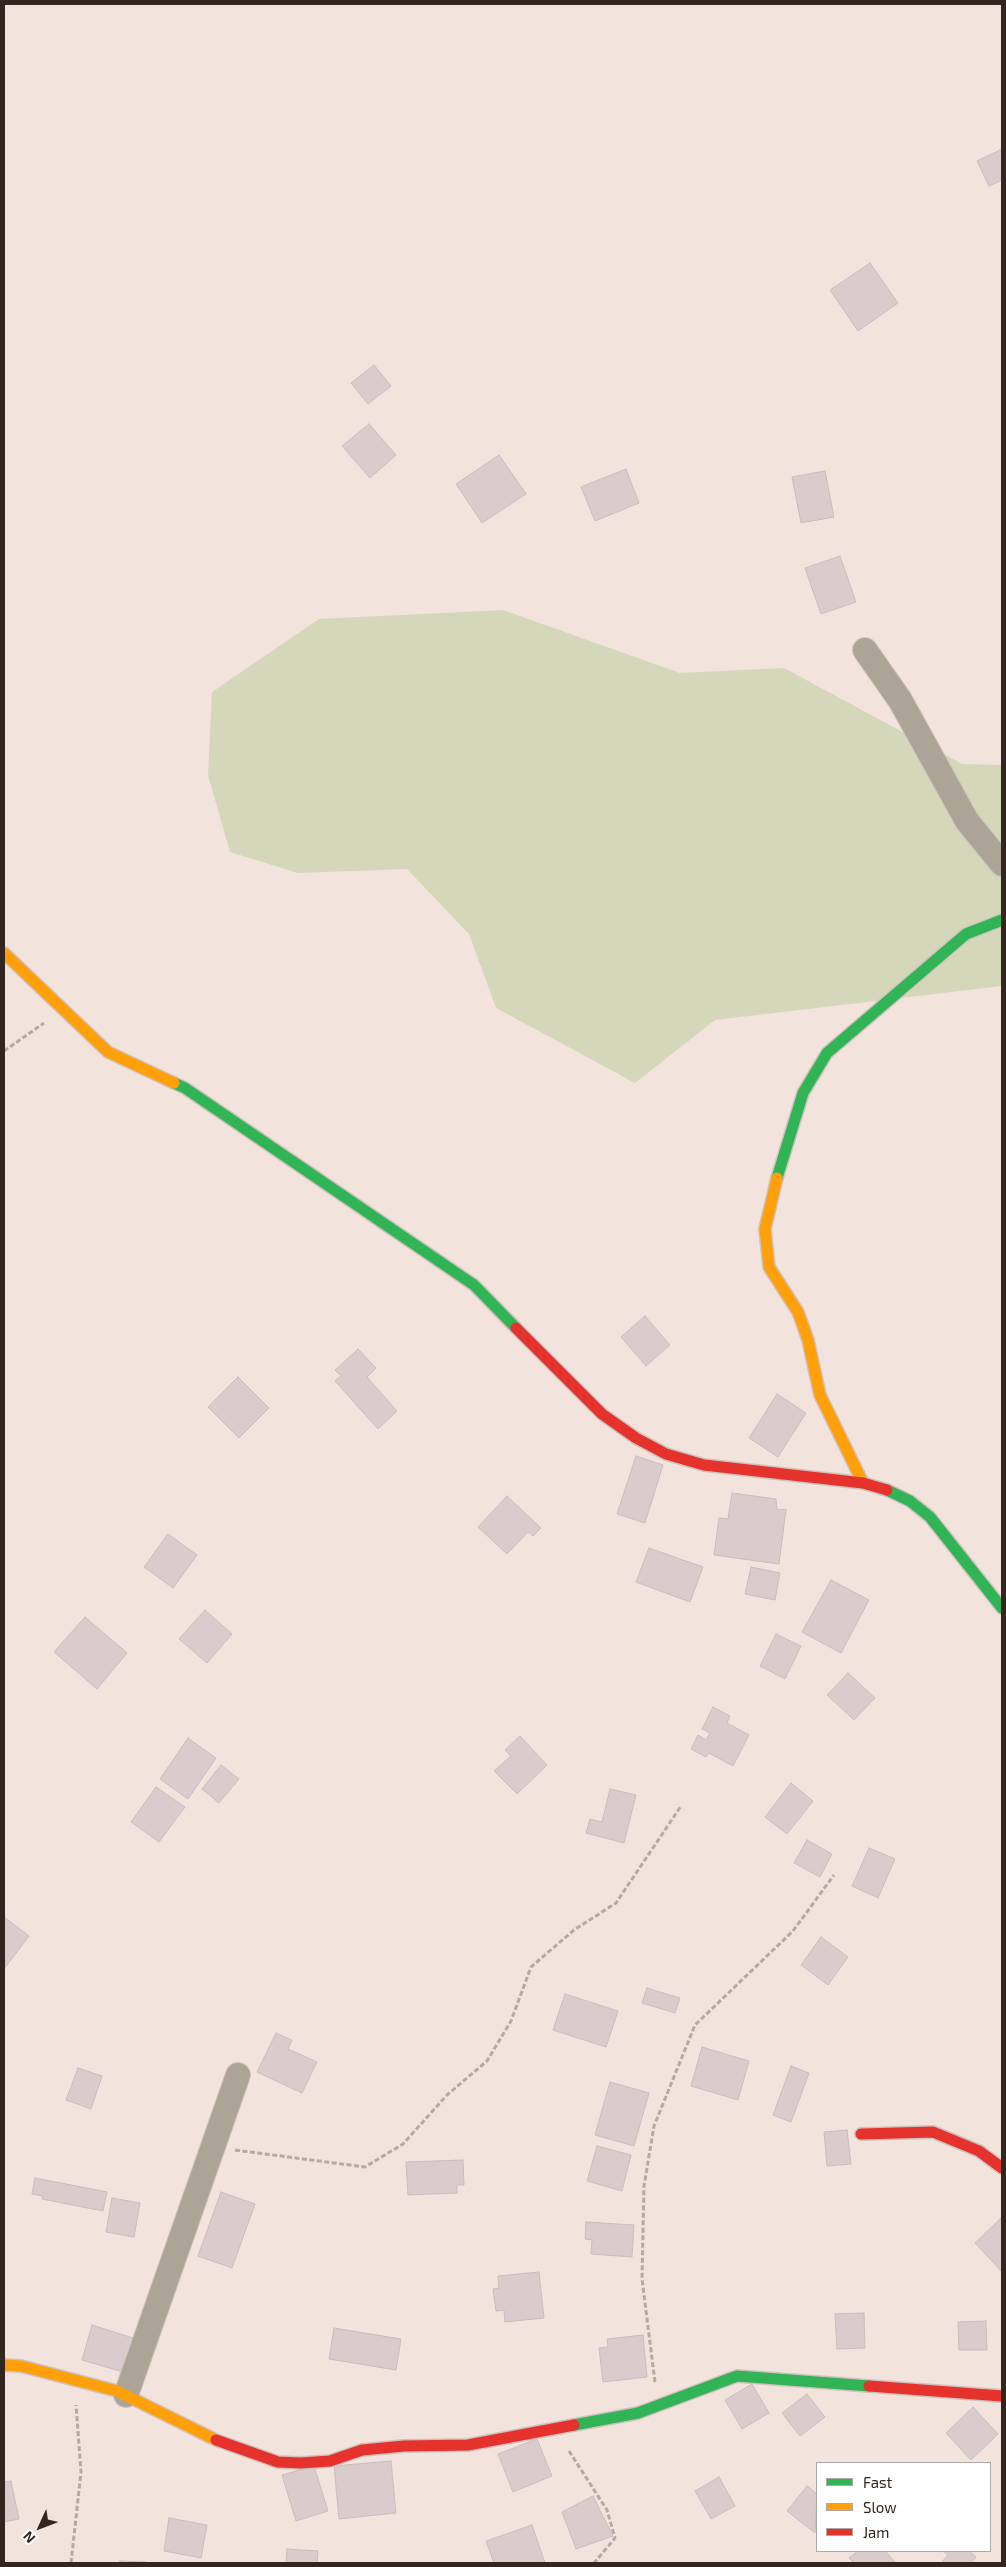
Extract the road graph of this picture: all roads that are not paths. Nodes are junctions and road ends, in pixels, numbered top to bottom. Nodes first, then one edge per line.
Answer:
1 (865, 650) dead end
2 (1002, 864) edge
3 (1002, 920) edge
4 (4, 953) edge
5 (863, 1483) junction
6 (1000, 1600) edge
7 (238, 2075) dead end
8 (861, 2134) dead end
9 (1002, 2168) edge
10 (4, 2365) edge
11 (126, 2395) junction
12 (1002, 2396) edge

1 - 2 street
3 - 5 street
4 - 5 street
5 - 6 street
7 - 11 street
8 - 9 street
10 - 11 street
11 - 12 street

